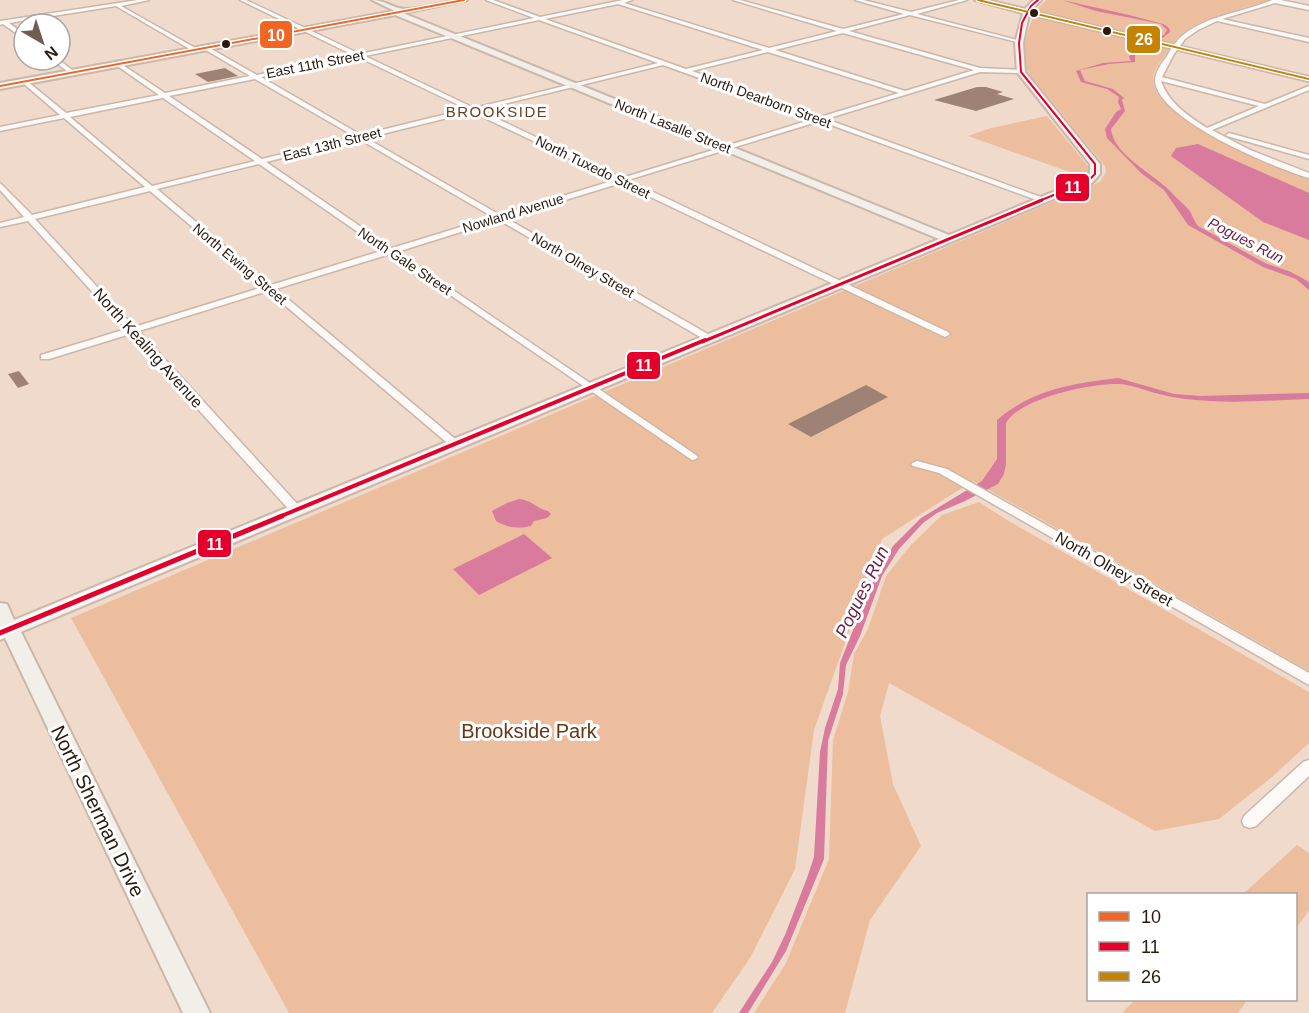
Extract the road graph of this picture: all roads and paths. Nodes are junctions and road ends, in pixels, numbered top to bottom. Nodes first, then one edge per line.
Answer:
1 (108, 0) edge
2 (147, 0) edge
3 (242, 0) edge
4 (375, 0) edge
5 (464, 0) edge
6 (488, 0) edge
7 (630, 0) edge
8 (735, 0) edge
9 (857, 0) edge
10 (965, 0) edge
11 (978, 0) edge
12 (1038, 0) edge
13 (1276, 1) edge
14 (619, 2) junction
15 (116, 5) junction
16 (1309, 8) edge
17 (400, 12) junction
18 (1028, 12) junction
19 (910, 14) junction
20 (539, 19) junction
21 (1216, 20) junction
22 (2, 23) edge
23 (305, 30) junction
24 (843, 31) junction
25 (454, 36) junction
26 (1309, 40) edge
27 (1019, 42) junction
28 (1176, 47) junction
29 (206, 48) junction
30 (195, 50) junction
31 (769, 50) junction
32 (360, 55) junction
33 (664, 63) junction
34 (118, 64) junction
35 (981, 70) junction
36 (686, 71) junction
37 (1021, 72) junction
38 (73, 73) joint
39 (256, 76) junction
40 (1158, 78) junction
41 (1309, 79) edge
42 (25, 82) junction
43 (574, 85) junction
44 (0, 86) edge
45 (1309, 88) edge
46 (905, 93) junction
47 (163, 95) junction
48 (1266, 106) junction
49 (473, 110) junction
50 (65, 115) junction
51 (820, 119) junction
52 (0, 129) edge
53 (1208, 130) junction
54 (360, 137) junction
55 (727, 148) junction
56 (1309, 158) edge
57 (260, 161) junction
58 (1309, 168) edge
59 (1300, 173) junction
60 (1309, 176) edge
61 (621, 180) junction
62 (0, 185) edge
63 (151, 188) junction
64 (1045, 200) junction
65 (500, 217) junction
66 (30, 218) junction
67 (0, 225) edge
68 (950, 239) junction
69 (390, 251) junction
70 (839, 285) junction
71 (269, 288) junction
72 (132, 330) junction
73 (945, 334) dead end
74 (710, 339) junction
75 (45, 357) dead end
76 (592, 388) junction
77 (456, 445) junction
78 (692, 457) dead end
79 (917, 464) dead end
80 (297, 511) junction
81 (0, 609) edge
82 (5, 631) edge
83 (1309, 680) edge
84 (1309, 766) edge
85 (1250, 821) dead end
86 (196, 1013) edge

1 - 15 street
2 - 15 street
3 - 23 street, North Tuxedo Street
4 - 17 main road, North Lasalle Street
5 - 17 main road
6 - 20 street, North Dearborn Street
7 - 14 street, East 11th Street
8 - 24 street
9 - 19 street
10 - 19 street
11 - 18 main road
12 - 18 main road
13 - 16 street
13 - 21 street
14 - 20 street, East 11th Street
14 - 31 street
15 - 22 street
15 - 30 street
17 - 23 main road
17 - 25 main road, North Lasalle Street
18 - 27 main road
18 - 28 main road
19 - 24 street
19 - 27 street
20 - 25 street, East 11th Street
20 - 33 street, North Dearborn Street
21 - 26 street
21 - 28 street
23 - 29 main road
23 - 32 street, North Tuxedo Street
24 - 31 street
24 - 35 street
25 - 32 street, East 11th Street
25 - 43 main road, North Lasalle Street
27 - 37 main road
28 - 40 street
28 - 41 main road
29 - 30 main road
29 - 39 street, North Olney Street
30 - 34 main road
31 - 36 street
31 - 46 street
32 - 39 street, East 11th Street
32 - 49 street, North Tuxedo Street
33 - 36 street, North Dearborn Street
33 - 43 street, East 13th Street
34 - 38 main road
34 - 47 street, North Gale Street
35 - 37 street
35 - 46 street, Nowland Avenue
36 - 51 street, North Dearborn Street
37 - 64 main road
38 - 42 main road
39 - 47 street, East 11th Street
39 - 54 street, North Olney Street
40 - 48 street
40 - 53 street
42 - 44 main road
42 - 50 street, North Ewing Street
43 - 49 street, East 13th Street
43 - 55 main road, North Lasalle Street
45 - 48 street
46 - 51 street, Nowland Avenue
47 - 50 street, East 11th Street
47 - 57 street, North Gale Street
48 - 53 street
49 - 54 street, East 13th Street
49 - 61 street, North Tuxedo Street
50 - 52 street, East 11th Street
50 - 63 street, North Ewing Street
51 - 55 street, Nowland Avenue
51 - 64 street, North Dearborn Street
53 - 56 street
53 - 59 street
54 - 57 street, East 13th Street
54 - 65 street, North Olney Street
55 - 61 street, Nowland Avenue
55 - 68 main road, North Lasalle Street
57 - 63 street, East 13th Street
57 - 69 street, North Gale Street
58 - 59 street
59 - 60 street
61 - 65 street, Nowland Avenue
61 - 70 street, North Tuxedo Street
62 - 66 street, North Kealing Avenue
63 - 66 street, East 13th Street
63 - 71 street, North Ewing Street
64 - 68 main road
65 - 69 street, Nowland Avenue
65 - 74 street, North Olney Street
66 - 67 street, East 13th Street
66 - 72 street, North Kealing Avenue
68 - 70 main road
69 - 71 street, Nowland Avenue
69 - 76 street, North Gale Street
70 - 73 street, North Tuxedo Street
70 - 74 main road
71 - 72 street, Nowland Avenue
71 - 77 street, North Ewing Street
72 - 75 street, Nowland Avenue
72 - 80 street, North Kealing Avenue
74 - 76 main road
76 - 77 main road
76 - 78 street, North Gale Street
77 - 80 main road
79 - 83 street, North Olney Street
80 - 82 main road
81 - 82 main road, North Sherman Drive
82 - 86 main road, North Sherman Drive
84 - 85 street

